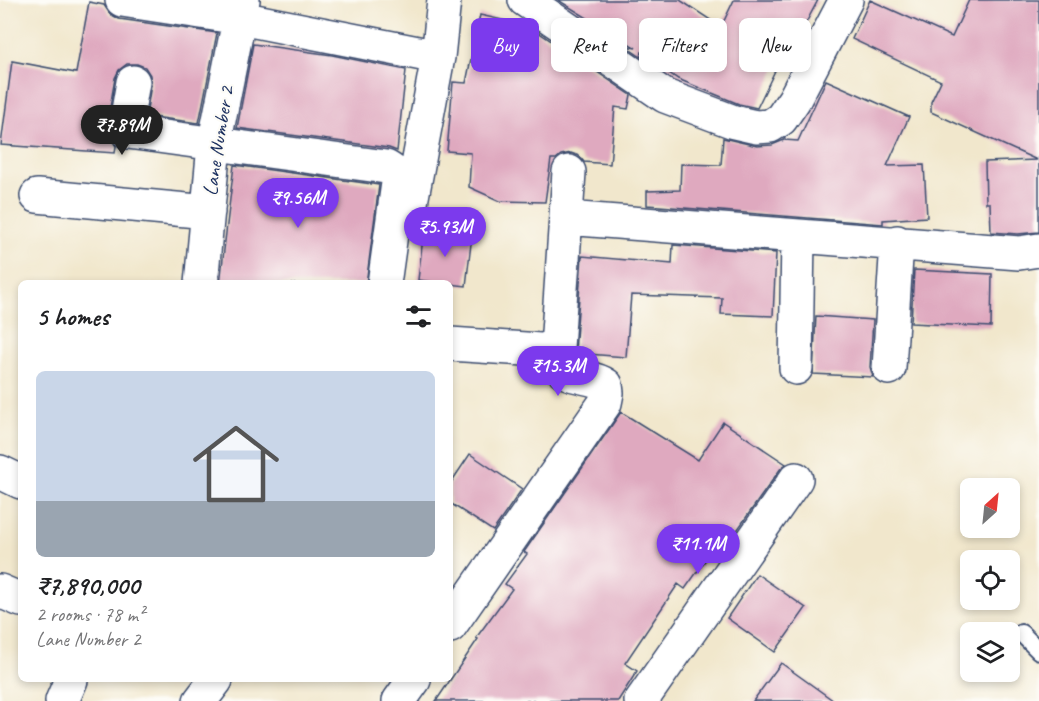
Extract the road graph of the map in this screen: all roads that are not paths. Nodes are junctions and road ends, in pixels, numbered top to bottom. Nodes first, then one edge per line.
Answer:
1 (122, 0) edge
2 (444, 0) edge
3 (525, 0) edge
4 (846, 0) edge
5 (242, 9) edge
6 (438, 57) junction
7 (133, 82) dead end
8 (214, 145) junction
9 (568, 172) dead end
10 (37, 196) dead end
11 (208, 212) junction
12 (566, 218) junction
13 (798, 236) junction
14 (897, 242) junction
15 (1039, 250) edge
16 (201, 280) edge
17 (385, 280) edge
18 (397, 280) edge
19 (453, 344) edge
20 (555, 351) junction
21 (796, 368) dead end
22 (889, 368) dead end
23 (0, 472) edge
24 (796, 479) dead end
25 (18, 481) edge
26 (0, 591) edge
27 (18, 599) edge
28 (453, 622) edge
29 (1020, 633) dead end
30 (1039, 651) edge
31 (70, 682) edge
32 (214, 682) edge
33 (413, 682) edge
34 (62, 701) edge
35 (200, 701) edge
36 (399, 701) edge
37 (641, 701) edge

1 - 5 street
2 - 6 street
3 - 4 street
5 - 6 street
5 - 8 street, Lane Number 2
6 - 18 street
7 - 8 street
8 - 11 street, Lane Number 2
8 - 17 street
9 - 12 street
10 - 11 street
11 - 16 street, Lane Number 2
12 - 13 street
12 - 20 street
13 - 14 street
13 - 21 street
14 - 15 street
14 - 22 street
19 - 20 street
20 - 28 street
23 - 25 street
24 - 37 street
26 - 27 street
29 - 30 lane
31 - 34 street
32 - 35 street
33 - 36 street

